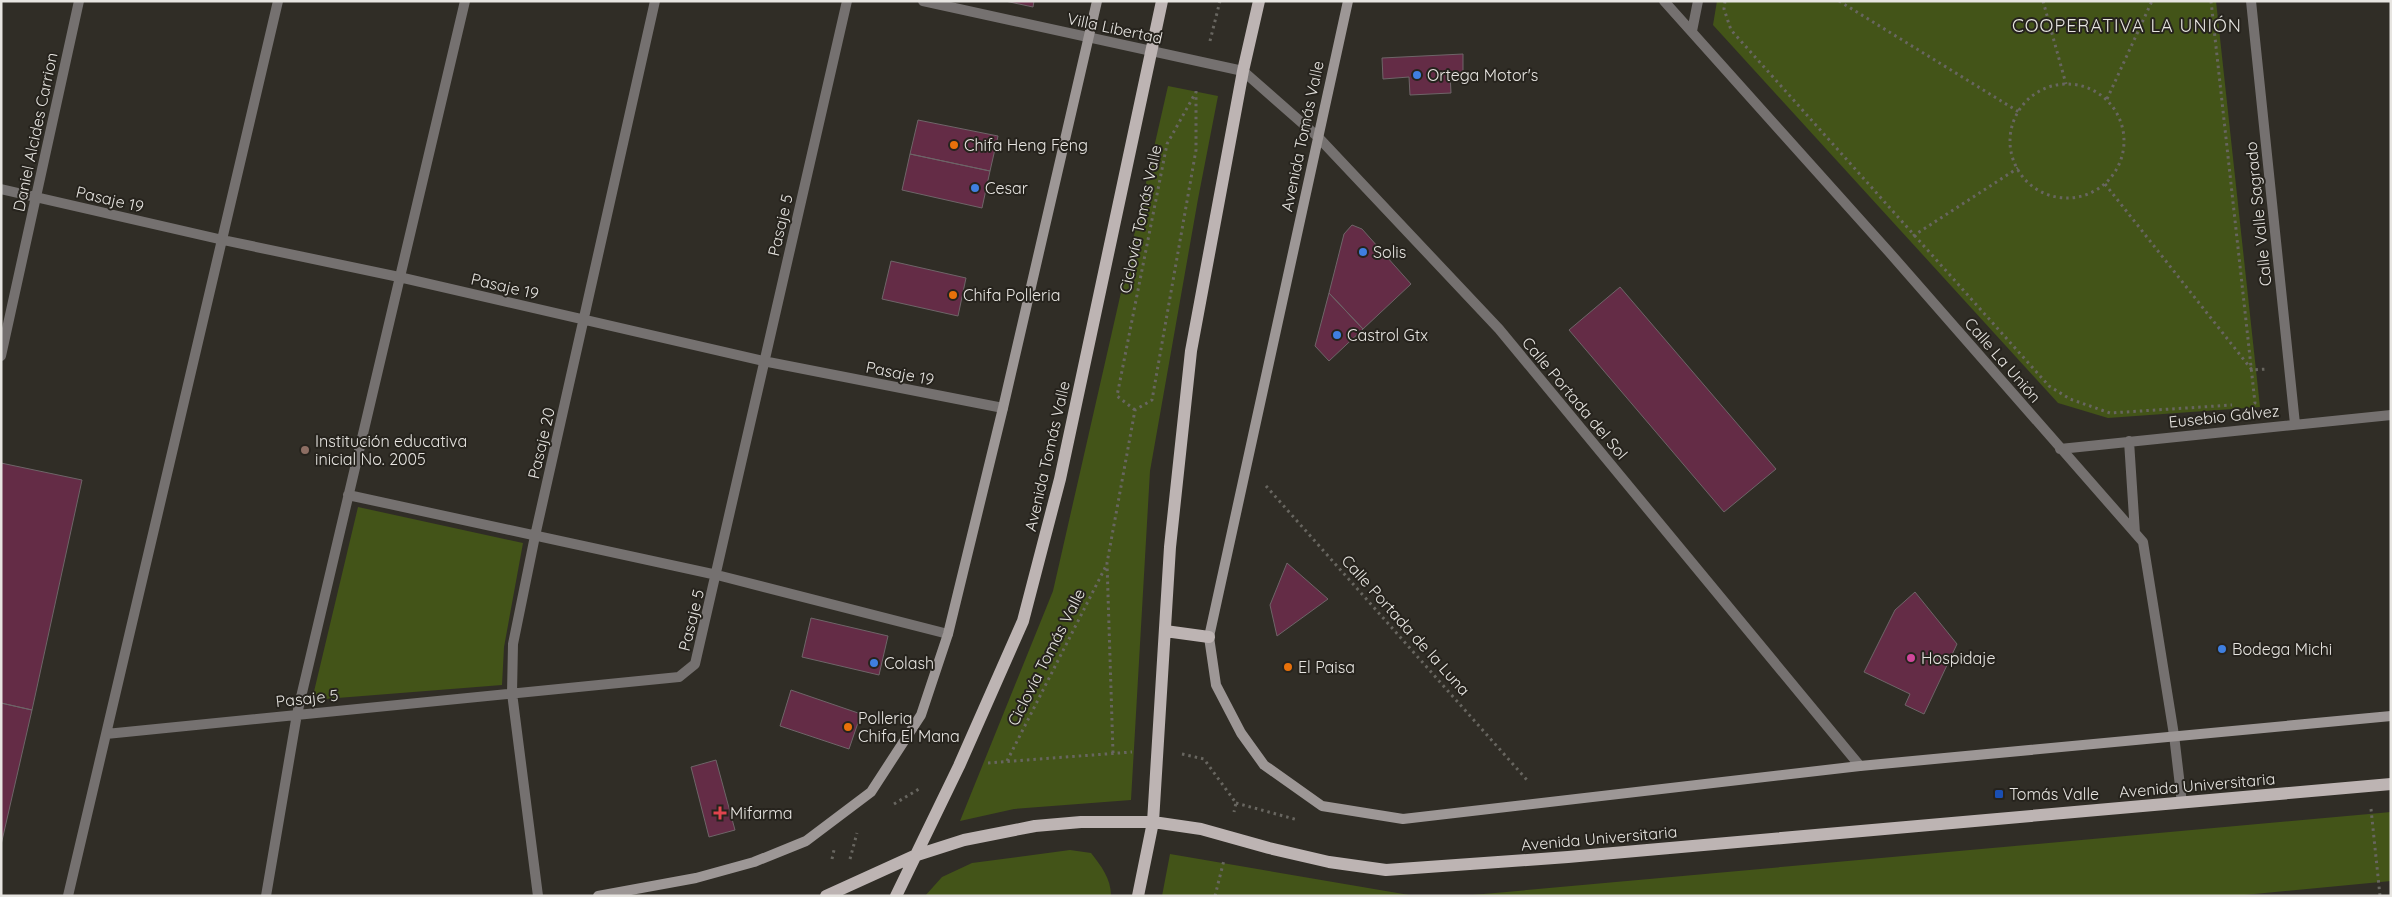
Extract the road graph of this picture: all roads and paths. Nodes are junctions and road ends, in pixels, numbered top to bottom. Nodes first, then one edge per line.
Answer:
1 (79, 1) edge
2 (278, 1) edge
3 (465, 1) edge
4 (655, 1) edge
5 (847, 1) edge
6 (922, 1) edge
7 (1097, 1) edge
8 (1162, 1) edge
9 (1220, 1) edge
10 (1259, 1) edge
11 (1348, 1) edge
12 (1664, 1) edge
13 (1698, 1) edge
14 (1725, 1) edge
15 (1839, 1) edge
16 (2043, 1) edge
17 (2152, 1) edge
18 (2211, 1) edge
19 (2251, 1) edge
20 (1214, 28) dead end
21 (1692, 31) junction
22 (1089, 38) junction
23 (1151, 50) junction
24 (1243, 71) junction
25 (2066, 84) junction
26 (2107, 100) junction
27 (2019, 112) junction
28 (1318, 137) junction
29 (2018, 168) junction
30 (2105, 184) junction
31 (1, 189) edge
32 (36, 197) junction
33 (1914, 235) junction
34 (223, 240) junction
35 (1889, 252) junction
36 (399, 277) junction
37 (584, 319) junction
38 (1, 356) edge
39 (763, 362) junction
40 (2252, 370) junction
41 (2246, 404) dead end
42 (2236, 405) dead end
43 (1003, 408) junction
44 (1135, 410) junction
45 (2391, 415) edge
46 (2295, 424) junction
47 (2129, 441) junction
48 (2060, 449) junction
49 (1247, 465) junction
50 (348, 495) junction
51 (2135, 533) junction
52 (535, 536) junction
53 (1107, 563) junction
54 (717, 575) junction
55 (1165, 631) junction
56 (948, 634) junction
57 (1209, 637) junction
58 (512, 693) junction
59 (297, 714) junction
60 (2391, 716) edge
61 (106, 734) junction
62 (2174, 735) junction
63 (1158, 749) junction
64 (1113, 753) junction
65 (1007, 762) junction
66 (959, 766) junction
67 (1860, 766) junction
68 (2391, 784) edge
69 (2368, 786) junction
70 (1547, 802) junction
71 (2182, 802) junction
72 (888, 807) dead end
73 (1153, 822) junction
74 (861, 826) dead end
75 (1229, 836) junction
76 (914, 856) junction
77 (841, 889) junction
78 (68, 896) edge
79 (266, 896) edge
80 (538, 896) edge
81 (598, 896) edge
82 (826, 896) edge
83 (896, 896) edge
84 (1138, 896) edge
85 (1215, 896) edge
86 (2380, 896) edge

1 - 32 street, Daniel Alcides Carrion
2 - 34 street
3 - 36 street
4 - 37 street, Pasaje 20
5 - 39 street, Pasaje 5
6 - 22 street, Villa Libertad
7 - 22 main road
8 - 23 main road, Avenida Tomás Valle
9 - 20 path
10 - 24 main road
11 - 28 main road, Avenida Tomás Valle
12 - 21 street, Calle La Unión
13 - 21 street
14 - 33 path
15 - 27 path
16 - 25 path
17 - 26 path
18 - 40 path
19 - 46 street, Calle Valle Sagrado
21 - 35 street, Calle La Unión
22 - 23 street, Villa Libertad
22 - 43 main road
23 - 24 street, Villa Libertad
23 - 66 main road, Avenida Tomás Valle
24 - 28 street, Calle Portada del Sol
24 - 55 main road
25 - 26 path
25 - 27 path
26 - 30 path
27 - 29 path
28 - 49 main road, Avenida Tomás Valle
28 - 67 street, Calle Portada del Sol
29 - 30 path
29 - 33 path
30 - 40 path
31 - 32 street, Pasaje 19
32 - 34 street, Pasaje 19
32 - 38 street, Daniel Alcides Carrion
33 - 35 path
33 - 42 path
34 - 36 street, Pasaje 19
34 - 61 street
35 - 48 street, Calle La Unión
36 - 37 street, Pasaje 19
36 - 50 street
37 - 39 street, Pasaje 19
37 - 52 street, Pasaje 20
39 - 43 street, Pasaje 19
39 - 54 street, Pasaje 5
40 - 41 path
43 - 56 main road
44 - 44 path, Ciclovía Tomás Valle
44 - 53 path, Ciclovía Tomás Valle
45 - 46 street, Eusebio Gálvez
46 - 47 street, Eusebio Gálvez
47 - 48 street, Eusebio Gálvez
47 - 51 street
48 - 51 street, Calle La Unión
49 - 57 main road, Avenida Tomás Valle
49 - 70 path, Calle Portada de la Luna
50 - 52 street
50 - 59 street
51 - 62 street, Calle La Unión
52 - 54 street
52 - 58 street, Pasaje 20
53 - 64 path, Ciclovía Tomás Valle
53 - 65 path, Ciclovía Tomás Valle
54 - 56 street
54 - 58 street, Pasaje 5
55 - 57 main road
55 - 63 main road
56 - 81 main road
57 - 70 main road, Avenida Tomás Valle
58 - 59 street, Pasaje 5
58 - 80 street, Pasaje 20
59 - 61 street, Pasaje 5
59 - 79 street
60 - 62 main road
61 - 78 street
62 - 67 main road
62 - 71 street, Calle La Unión
63 - 64 path
63 - 73 main road
63 - 75 path
64 - 65 path
65 - 66 path
66 - 72 path
66 - 76 main road, Avenida Tomás Valle
67 - 70 main road
68 - 69 main road, Avenida Universitaria
69 - 71 main road, Avenida Universitaria
69 - 86 path
71 - 75 main road, Avenida Universitaria
73 - 75 main road, Avenida Universitaria
73 - 76 main road, Avenida Universitaria
73 - 84 main road
74 - 77 path
75 - 85 path
76 - 77 main road, Avenida Universitaria
76 - 83 main road, Avenida Tomás Valle
77 - 82 main road, Avenida Universitaria

